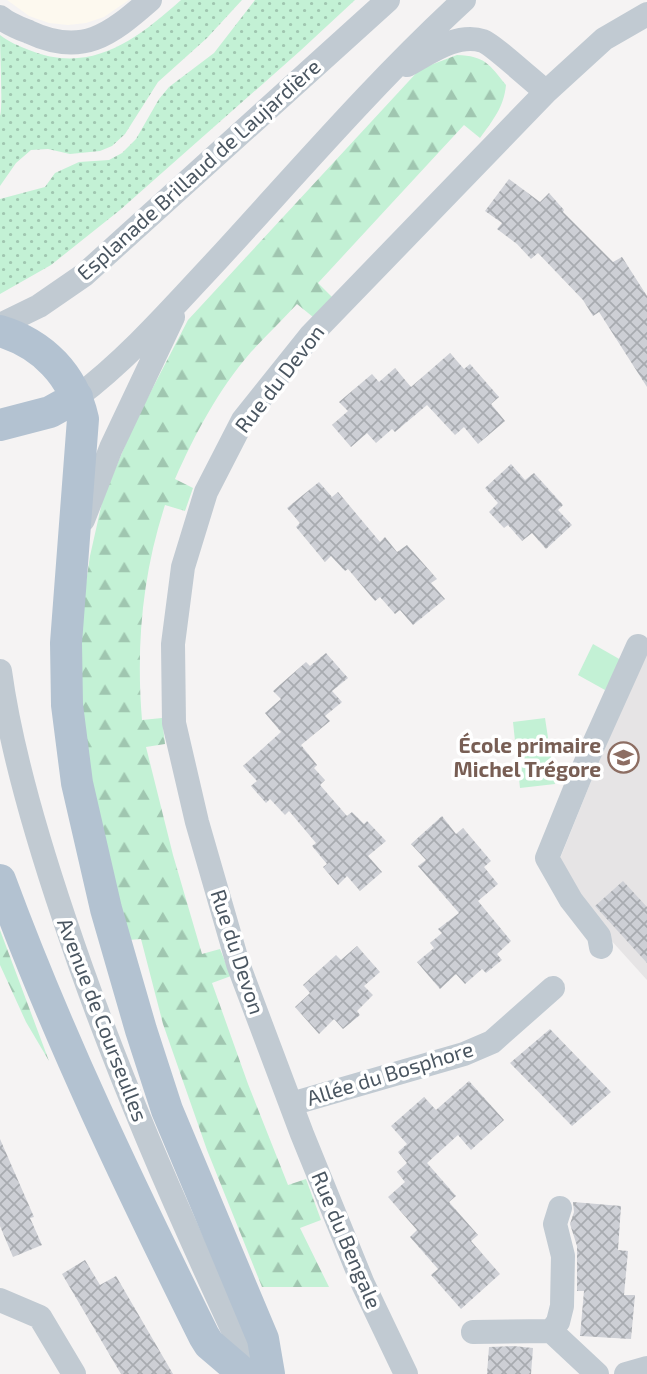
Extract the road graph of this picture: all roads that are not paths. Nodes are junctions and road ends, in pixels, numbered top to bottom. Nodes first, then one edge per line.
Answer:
1 (150, 0) edge
2 (388, 0) edge
3 (464, 0) edge
4 (647, 14) edge
5 (0, 17) edge
6 (388, 74) junction
7 (546, 92) junction
8 (182, 297) junction
9 (1, 328) edge
10 (77, 397) junction
11 (7, 423) edge
12 (74, 562) junction
13 (638, 646) dead end
14 (0, 671) edge
15 (0, 880) edge
16 (601, 947) dead end
17 (553, 988) dead end
18 (291, 1104) junction
19 (560, 1208) dead end
20 (0, 1300) edge
21 (551, 1331) junction
22 (473, 1332) dead end
23 (647, 1368) edge
24 (249, 1369) edge
25 (74, 1374) edge
26 (269, 1374) edge
27 (406, 1374) edge
28 (597, 1374) edge
29 (626, 1374) edge

1 - 5 street
2 - 9 street, Esplanade Brillaud de Laujardière
3 - 6 street
4 - 7 street, Rue du Devon
6 - 7 street
6 - 8 street
7 - 18 street, Rue du Devon
8 - 10 street
8 - 12 street
9 - 10 main road
10 - 11 main road
10 - 12 main road
12 - 26 main road
13 - 16 street
14 - 24 street, Avenue de Courseulles
15 - 24 main road
17 - 18 street, Allée du Bosphore
18 - 27 street, Rue du Bengale
19 - 21 street
20 - 25 street
21 - 22 street
21 - 28 street
23 - 29 street

